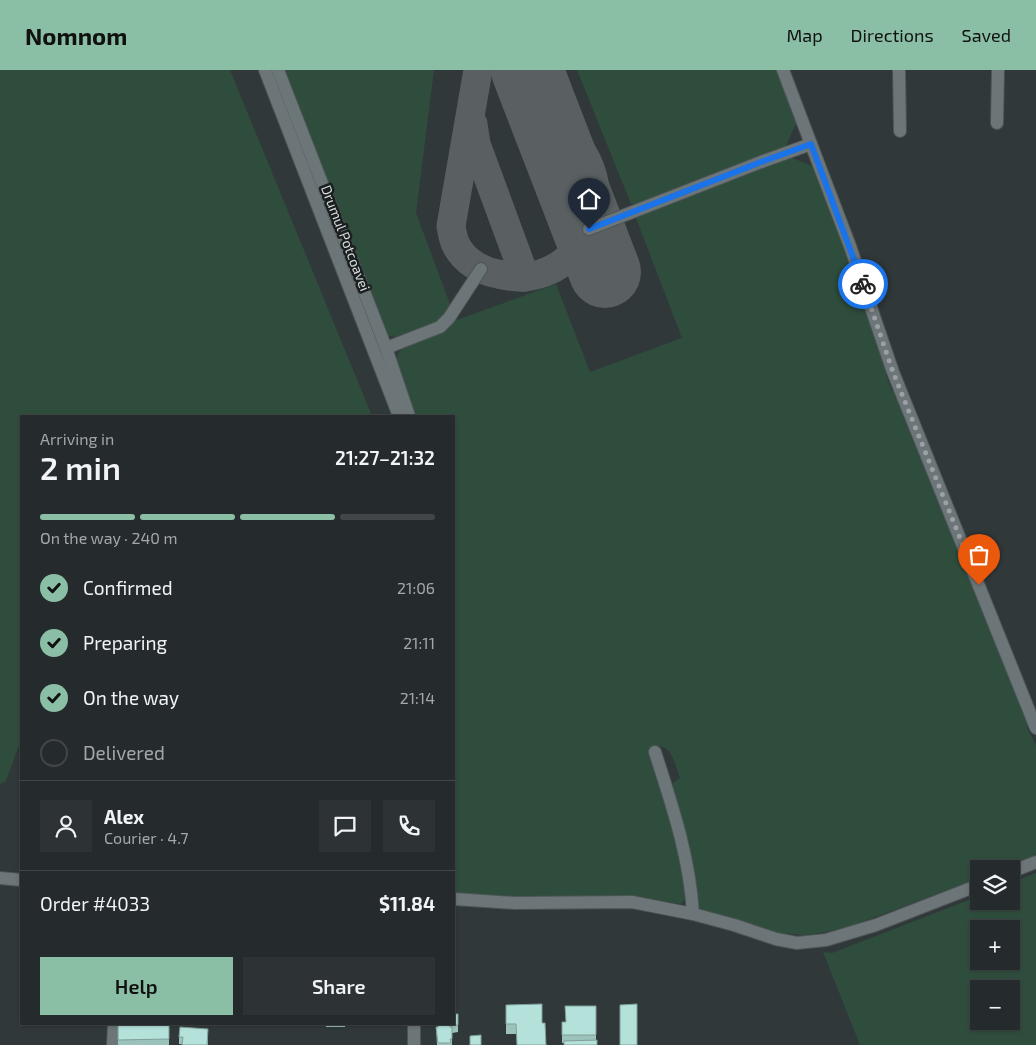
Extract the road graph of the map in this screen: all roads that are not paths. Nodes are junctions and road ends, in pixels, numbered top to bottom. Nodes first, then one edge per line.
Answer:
1 (265, 70) edge
2 (278, 70) edge
3 (783, 70) edge
4 (899, 70) edge
5 (998, 70) edge
6 (997, 123) dead end
7 (900, 131) dead end
8 (811, 144) junction
9 (589, 229) dead end
10 (481, 269) dead end
11 (386, 348) junction
12 (399, 415) edge
13 (409, 415) edge
14 (1036, 728) edge
15 (655, 752) dead end
16 (1036, 862) edge
17 (1020, 868) edge
18 (0, 878) edge
19 (20, 880) edge
20 (970, 888) edge
21 (455, 899) edge
22 (693, 914) junction
23 (114, 1025) edge
24 (414, 1025) edge
25 (114, 1045) edge
26 (414, 1045) edge

1 - 12 street, Drumul Potcoavei
2 - 11 street
3 - 8 street
4 - 7 street
5 - 6 street
8 - 9 street
8 - 14 street
10 - 11 street
11 - 13 street
15 - 22 street
16 - 17 street
18 - 19 street
20 - 22 street
21 - 22 street
23 - 25 street
24 - 26 street

